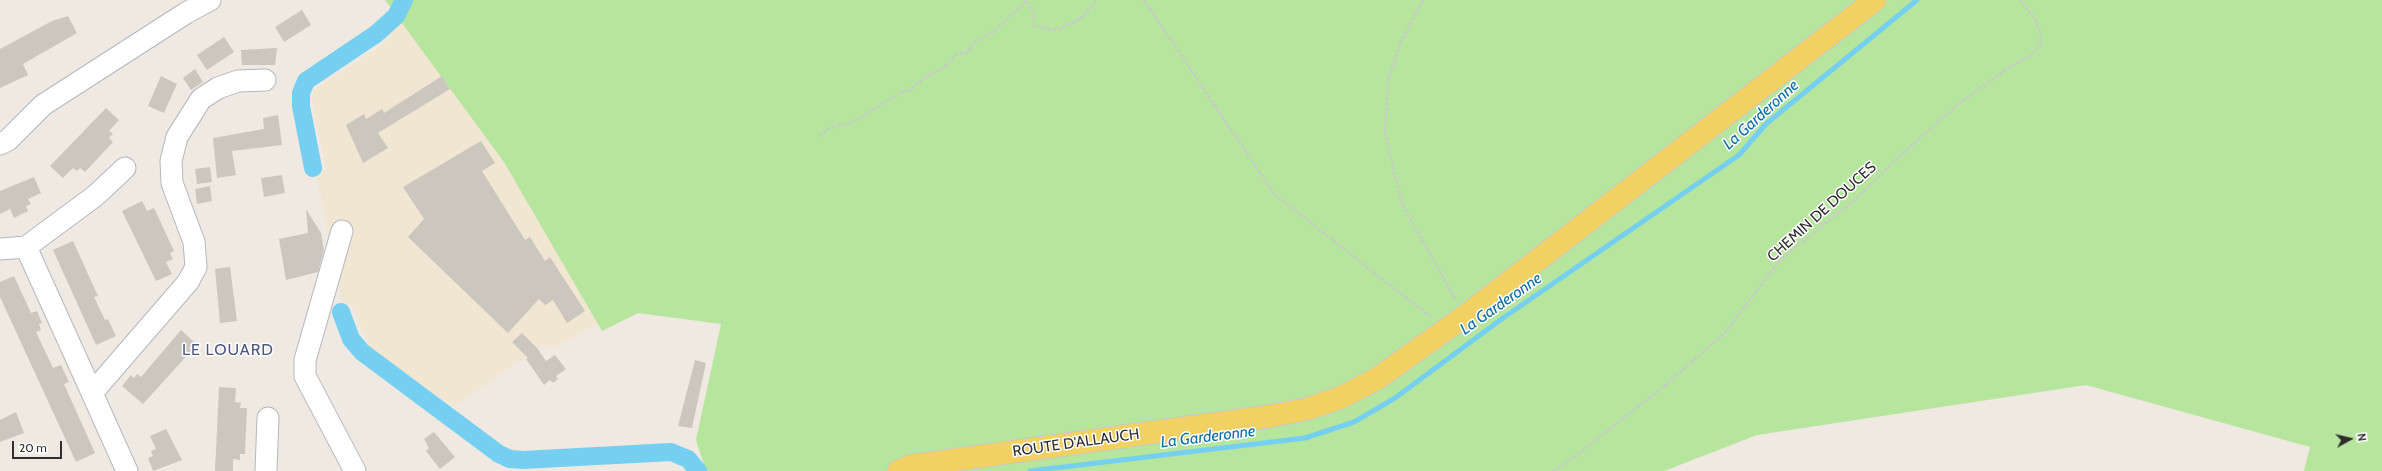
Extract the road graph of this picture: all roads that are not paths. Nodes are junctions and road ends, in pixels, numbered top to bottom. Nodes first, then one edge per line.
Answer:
1 (210, 0) edge
2 (1876, 0) edge
3 (265, 80) dead end
4 (0, 144) edge
5 (125, 168) dead end
6 (342, 231) dead end
7 (26, 247) junction
8 (0, 249) edge
9 (92, 393) junction
10 (268, 418) dead end
11 (905, 468) edge
12 (127, 471) edge
13 (266, 471) edge
14 (355, 471) edge

1 - 4 street
2 - 11 main road, ROUTE D'ALLAUCH
3 - 9 street
5 - 7 street
6 - 14 street
7 - 8 street
7 - 9 street
9 - 12 street
10 - 13 street

